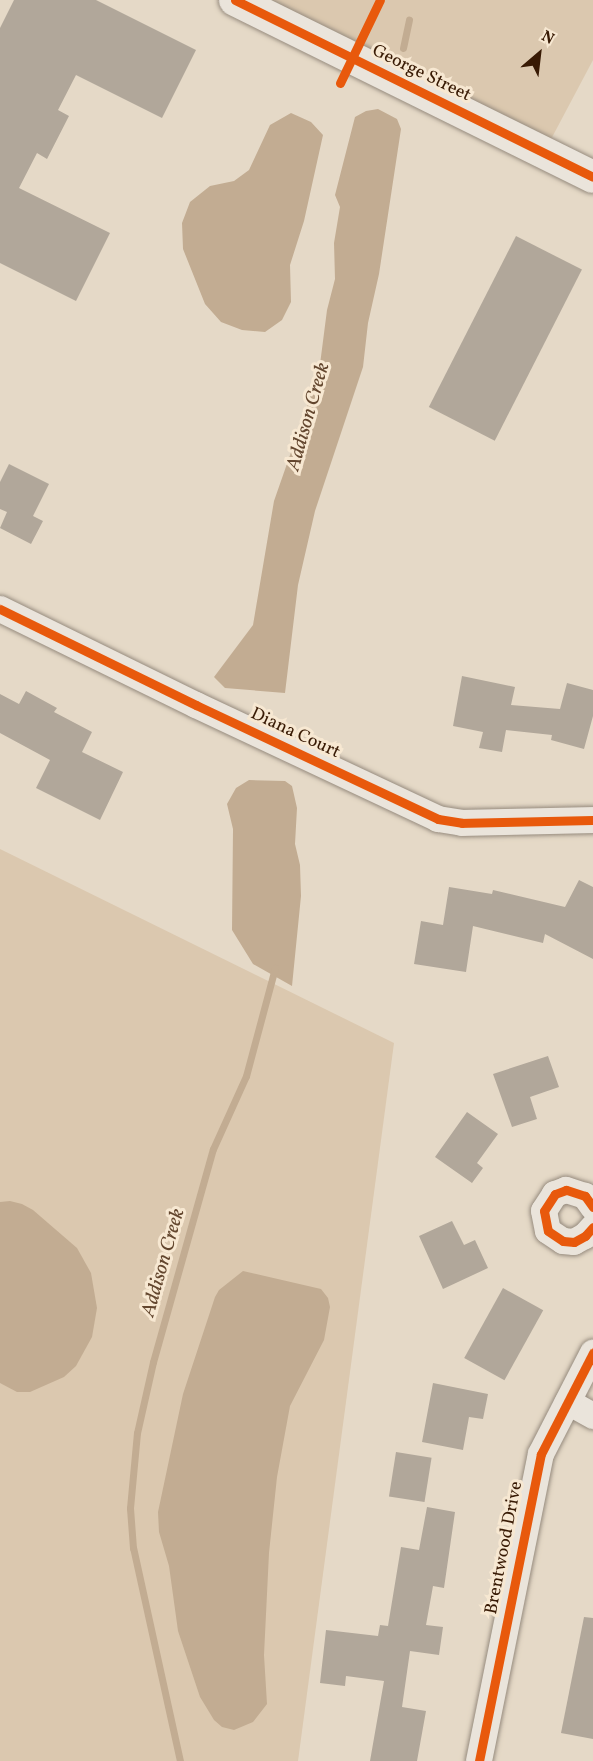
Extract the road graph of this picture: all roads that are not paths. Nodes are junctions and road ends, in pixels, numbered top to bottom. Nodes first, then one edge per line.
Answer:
1 (234, 0) edge
2 (593, 177) edge
3 (0, 609) edge
4 (593, 820) edge
5 (593, 1207) edge
6 (593, 1227) edge
7 (593, 1353) edge
8 (568, 1402) junction
9 (593, 1416) edge
10 (479, 1761) edge

1 - 2 street, George Street
3 - 4 street, Diana Court
5 - 6 street
7 - 8 street, Brentwood Drive
8 - 9 street
8 - 10 street, Brentwood Drive

